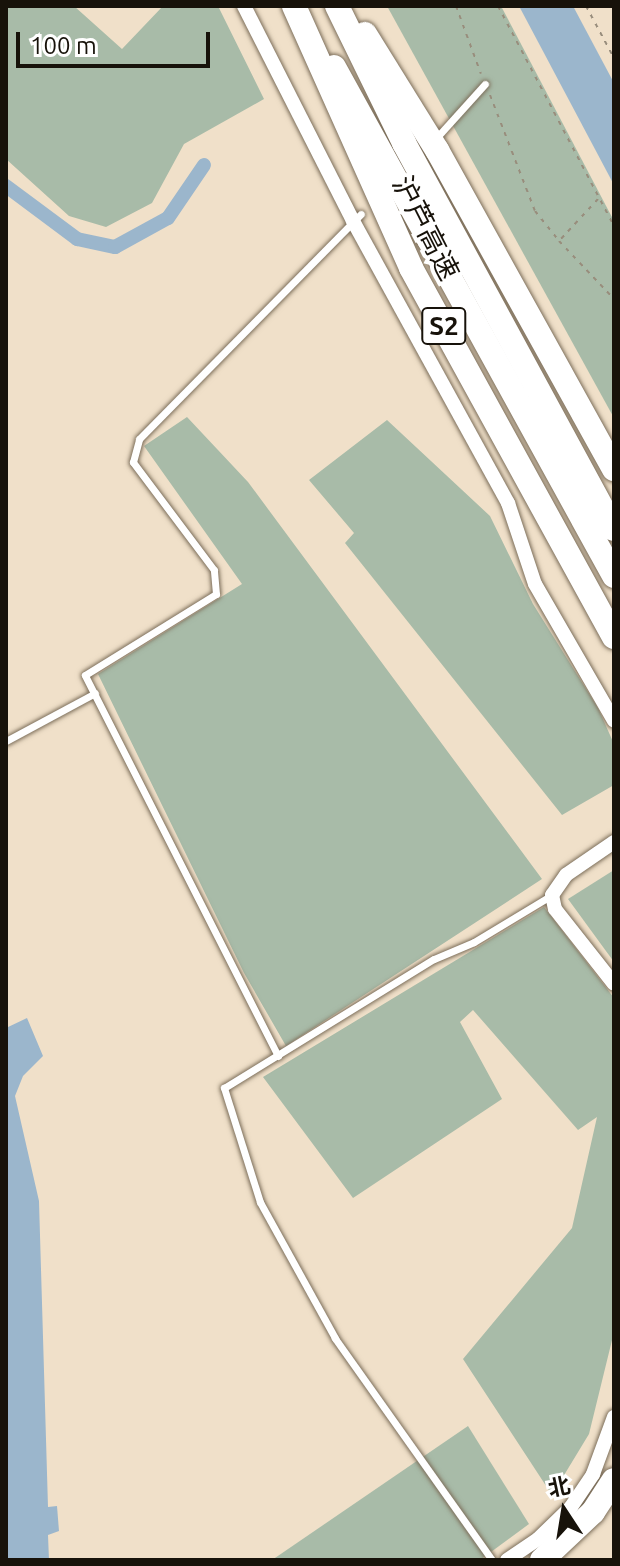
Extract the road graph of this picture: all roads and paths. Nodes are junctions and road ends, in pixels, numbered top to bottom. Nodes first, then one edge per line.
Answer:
1 (244, 6) edge
2 (297, 6) edge
3 (337, 6) edge
4 (347, 6) edge
5 (456, 6) edge
6 (498, 6) edge
7 (586, 6) edge
8 (614, 58) edge
9 (485, 84) junction
10 (438, 136) dead end
11 (599, 198) junction
12 (357, 218) junction
13 (614, 226) edge
14 (559, 241) junction
15 (614, 299) edge
16 (614, 469) edge
17 (614, 529) edge
18 (614, 576) edge
19 (614, 637) edge
20 (95, 693) junction
21 (614, 721) edge
22 (6, 741) edge
23 (614, 842) edge
24 (552, 895) junction
25 (614, 984) edge
26 (278, 1056) junction
27 (614, 1417) edge
28 (614, 1480) edge
29 (492, 1560) edge
30 (507, 1560) edge
31 (542, 1560) edge

1 - 12 street
2 - 18 highway, 沪芦高速 / S2
2 - 19 highway, 沪芦高速 / S2
3 - 17 highway, 沪芦高速 / S2
4 - 16 highway, 沪芦高速
5 - 9 path
6 - 11 path
7 - 8 path
9 - 10 lane
9 - 14 path
11 - 13 path
11 - 14 path
12 - 20 lane
12 - 21 street
14 - 15 path
20 - 22 lane
20 - 26 lane
23 - 24 street
24 - 25 street
24 - 26 lane
26 - 29 lane
27 - 30 street
28 - 31 highway

